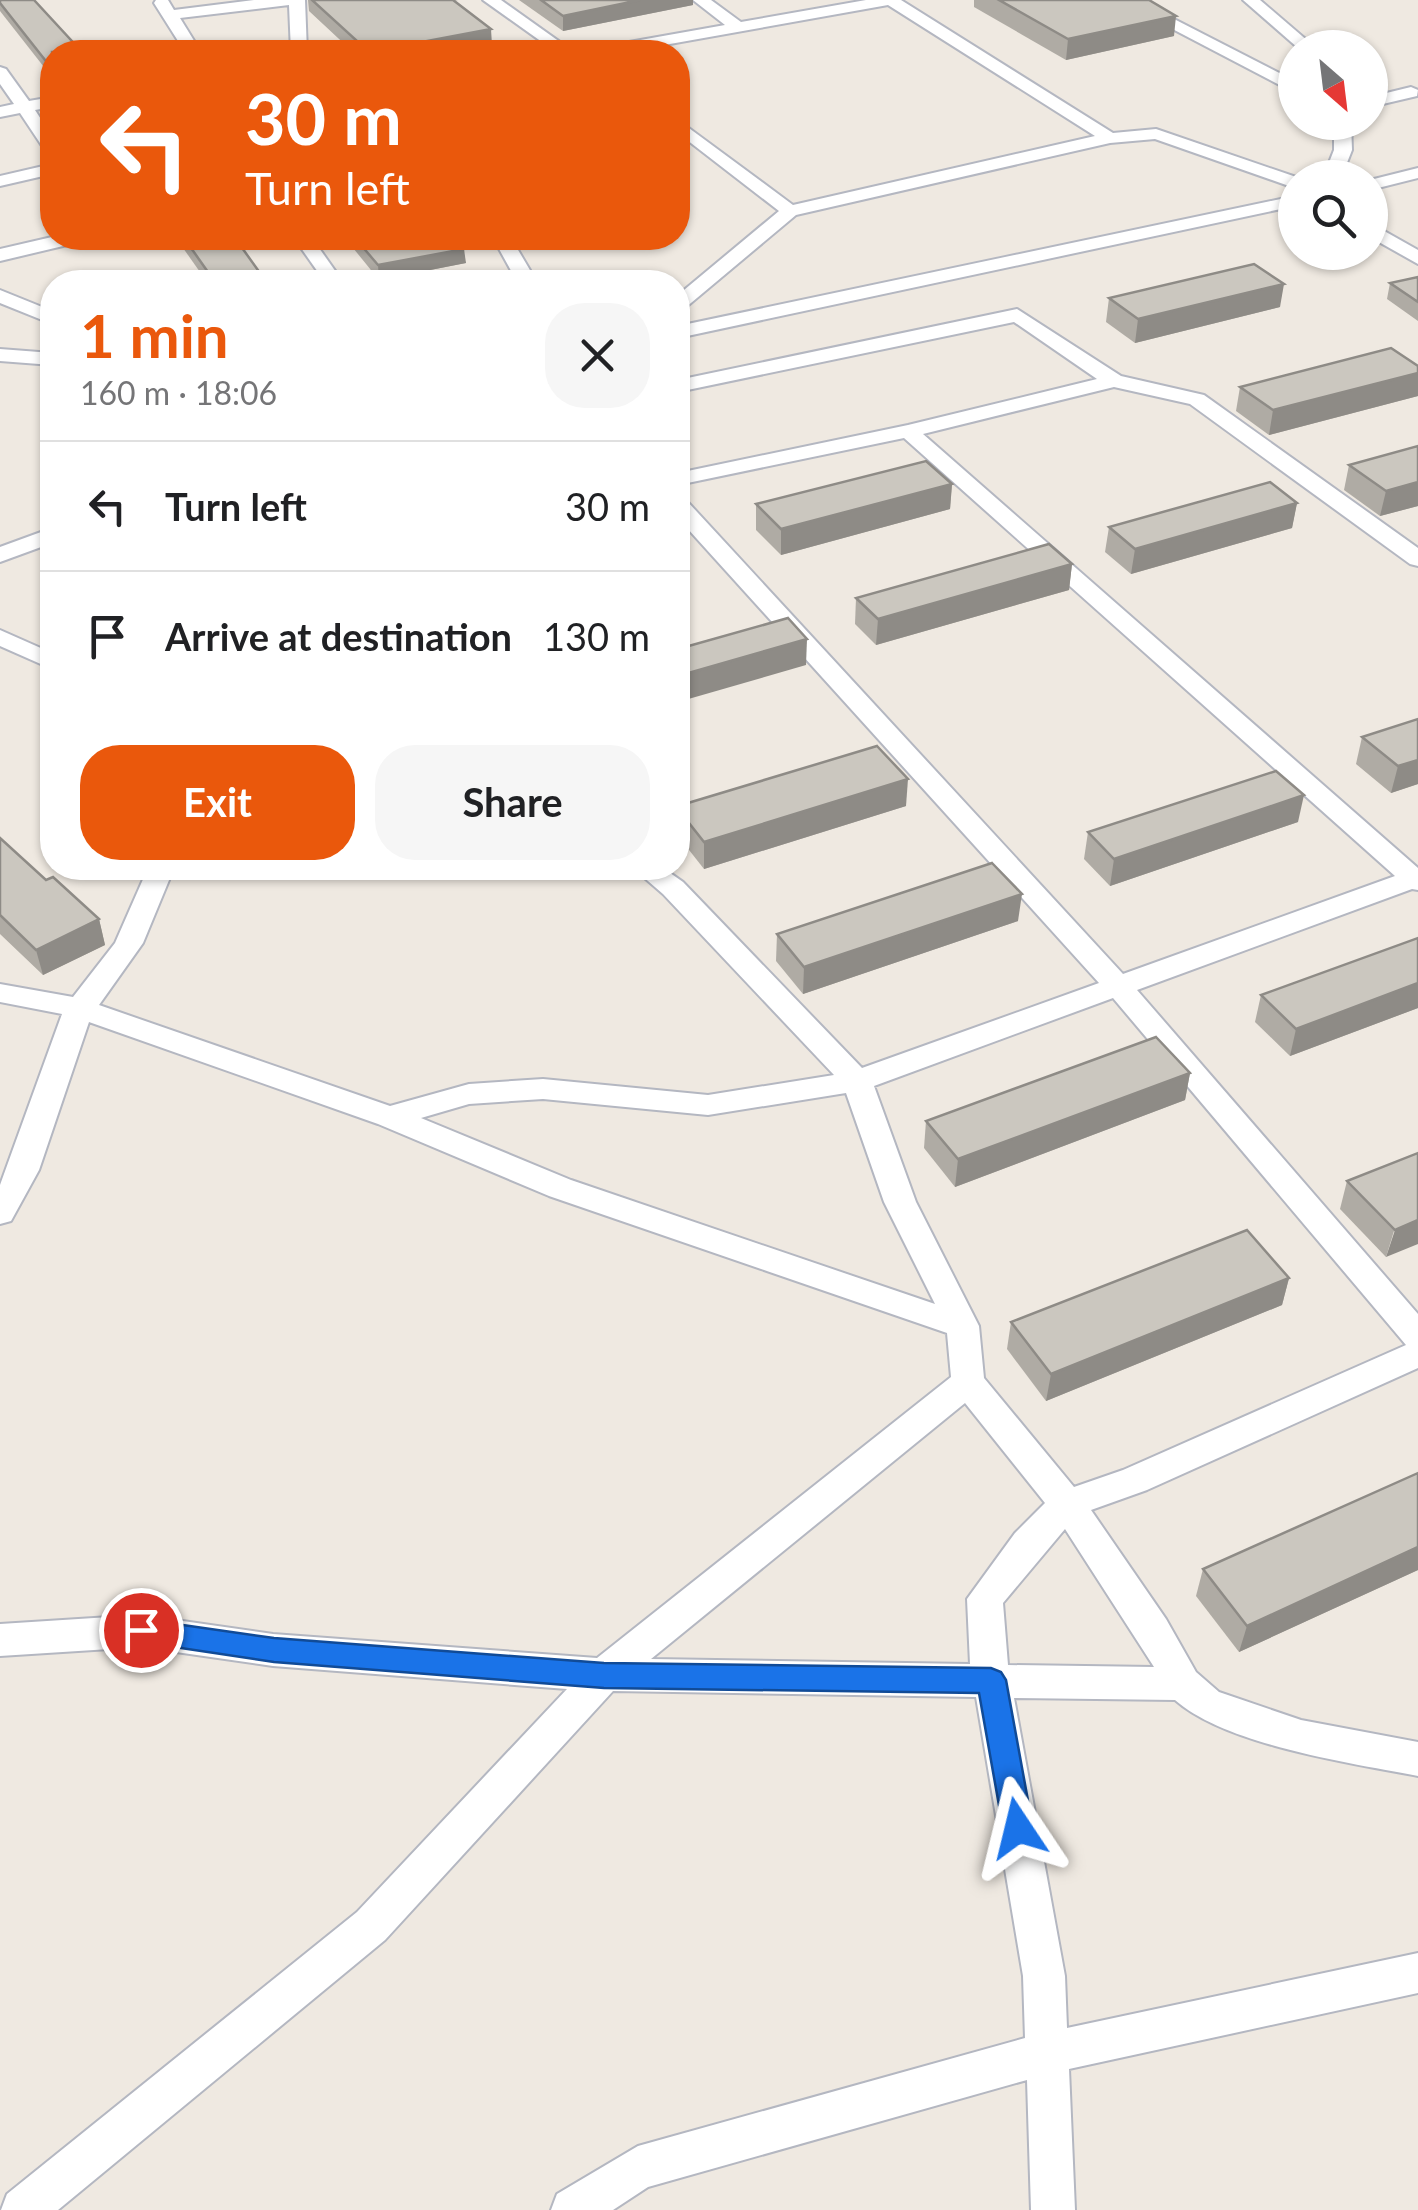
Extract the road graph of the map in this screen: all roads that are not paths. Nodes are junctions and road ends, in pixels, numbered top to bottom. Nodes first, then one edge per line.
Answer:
1 (492, 0) edge
2 (701, 0) edge
3 (890, 0) edge
4 (1125, 0) edge
5 (1251, 0) edge
6 (285, 1) edge
7 (165, 7) edge
8 (739, 28) junction
9 (1287, 30) edge
10 (186, 40) edge
11 (295, 40) edge
12 (549, 40) edge
13 (670, 40) edge
14 (0, 72) edge
15 (1278, 79) edge
16 (1411, 92) dead end
17 (1388, 98) edge
18 (40, 104) edge
19 (23, 108) junction
20 (0, 112) edge
21 (40, 131) edge
22 (690, 134) edge
23 (1110, 138) junction
24 (40, 172) edge
25 (1418, 174) edge
26 (1278, 176) edge
27 (1388, 180) edge
28 (0, 181) edge
29 (1278, 206) edge
30 (790, 212) junction
31 (1388, 240) edge
32 (40, 246) edge
33 (0, 255) edge
34 (1418, 258) edge
35 (690, 294) edge
36 (0, 296) edge
37 (784, 311) junction
38 (40, 313) edge
39 (690, 330) edge
40 (830, 351) junction
41 (0, 356) edge
42 (40, 358) edge
43 (1114, 381) junction
44 (690, 383) edge
45 (908, 431) junction
46 (690, 476) edge
47 (690, 518) edge
48 (40, 539) edge
49 (0, 555) edge
50 (1418, 559) edge
51 (0, 637) edge
52 (40, 656) edge
53 (1417, 879) edge
54 (157, 880) edge
55 (663, 880) edge
56 (1118, 986) junction
57 (0, 992) edge
58 (79, 1008) junction
59 (857, 1081) junction
60 (389, 1117) junction
61 (0, 1212) edge
62 (963, 1326) junction
63 (1418, 1336) edge
64 (1418, 1354) edge
65 (968, 1382) junction
66 (1067, 1504) junction
67 (0, 1640) edge
68 (604, 1675) junction
69 (991, 1680) junction
70 (1184, 1684) junction
71 (1418, 1759) edge
72 (1418, 1973) edge
73 (1047, 2052) junction
74 (23, 2210) edge
75 (573, 2210) edge
76 (1052, 2210) edge

1 - 12 street
2 - 8 street
3 - 8 street
3 - 23 street
4 - 15 street
5 - 9 street
6 - 7 street
6 - 11 street
7 - 10 street
8 - 13 street
14 - 19 street
16 - 17 street
18 - 19 street
19 - 20 street
19 - 21 street
22 - 30 street
23 - 26 street
23 - 30 street
24 - 28 street
25 - 27 street
29 - 37 street
30 - 35 street
31 - 34 street
32 - 33 street
36 - 38 street
37 - 39 street
37 - 40 street
40 - 43 street
40 - 44 street
41 - 42 street
43 - 45 street
43 - 50 street
45 - 46 street
45 - 53 street
47 - 56 street
48 - 49 street
51 - 52 street
53 - 56 street
54 - 58 street
55 - 59 street
56 - 59 street
56 - 63 street
57 - 58 street
58 - 60 street
58 - 61 street
59 - 60 street
59 - 62 street
60 - 62 street
62 - 65 street
64 - 66 street
65 - 66 street
65 - 68 street
66 - 69 street
66 - 70 street
67 - 68 street
68 - 69 street
68 - 74 street
69 - 70 street
69 - 73 street
70 - 71 street
72 - 73 street
73 - 75 street
73 - 76 street

